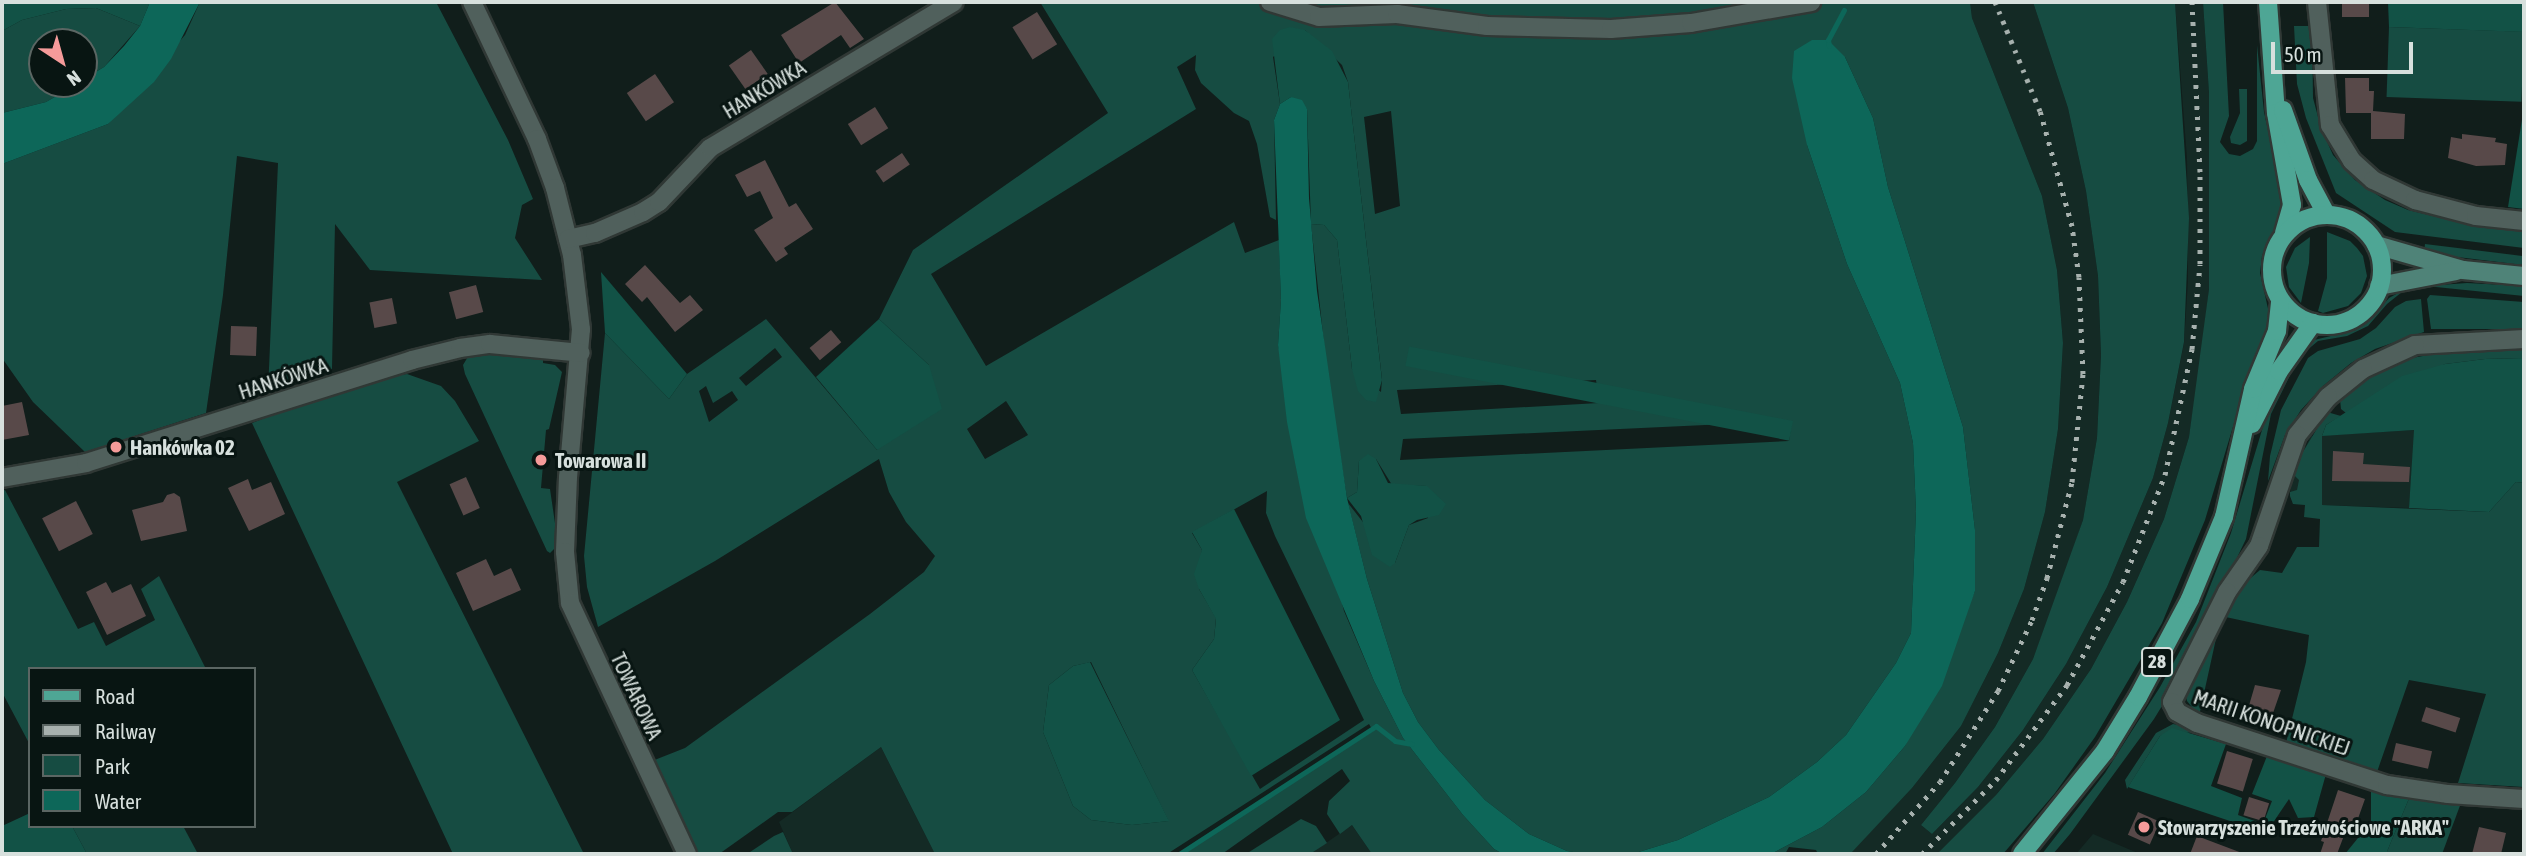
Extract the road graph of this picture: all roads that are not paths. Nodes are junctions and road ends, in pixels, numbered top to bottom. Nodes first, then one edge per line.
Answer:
1 (472, 2) edge
2 (954, 2) edge
3 (1270, 2) edge
4 (1811, 2) edge
5 (2317, 2) edge
6 (2268, 3) edge
7 (2275, 94) junction
8 (2326, 215) junction
9 (2524, 221) edge
10 (2282, 236) junction
11 (568, 239) junction
12 (2376, 244) junction
13 (2463, 270) junction
14 (2524, 276) edge
15 (2379, 286) junction
16 (2280, 300) junction
17 (2312, 323) junction
18 (2524, 339) edge
19 (581, 353) junction
20 (2242, 443) junction
21 (2, 478) edge
22 (2524, 799) edge
23 (687, 854) edge
24 (2022, 854) edge

1 - 11 street, TOWAROWA
2 - 11 street, HANKÓWKA
3 - 4 street
5 - 9 street
6 - 7 main road, 28
7 - 8 main road, 28
7 - 10 main road, 28
8 - 10 main road
8 - 12 main road
10 - 16 main road, 28
11 - 19 street, TOWAROWA
12 - 13 main road
12 - 15 main road
13 - 14 main road
13 - 15 main road
15 - 17 main road
16 - 17 main road
16 - 20 main road, 28
17 - 20 main road, 28
18 - 22 street, MARII KONOPNICKIEJ
19 - 21 street, HANKÓWKA
19 - 23 street, TOWAROWA
20 - 24 main road, 28

